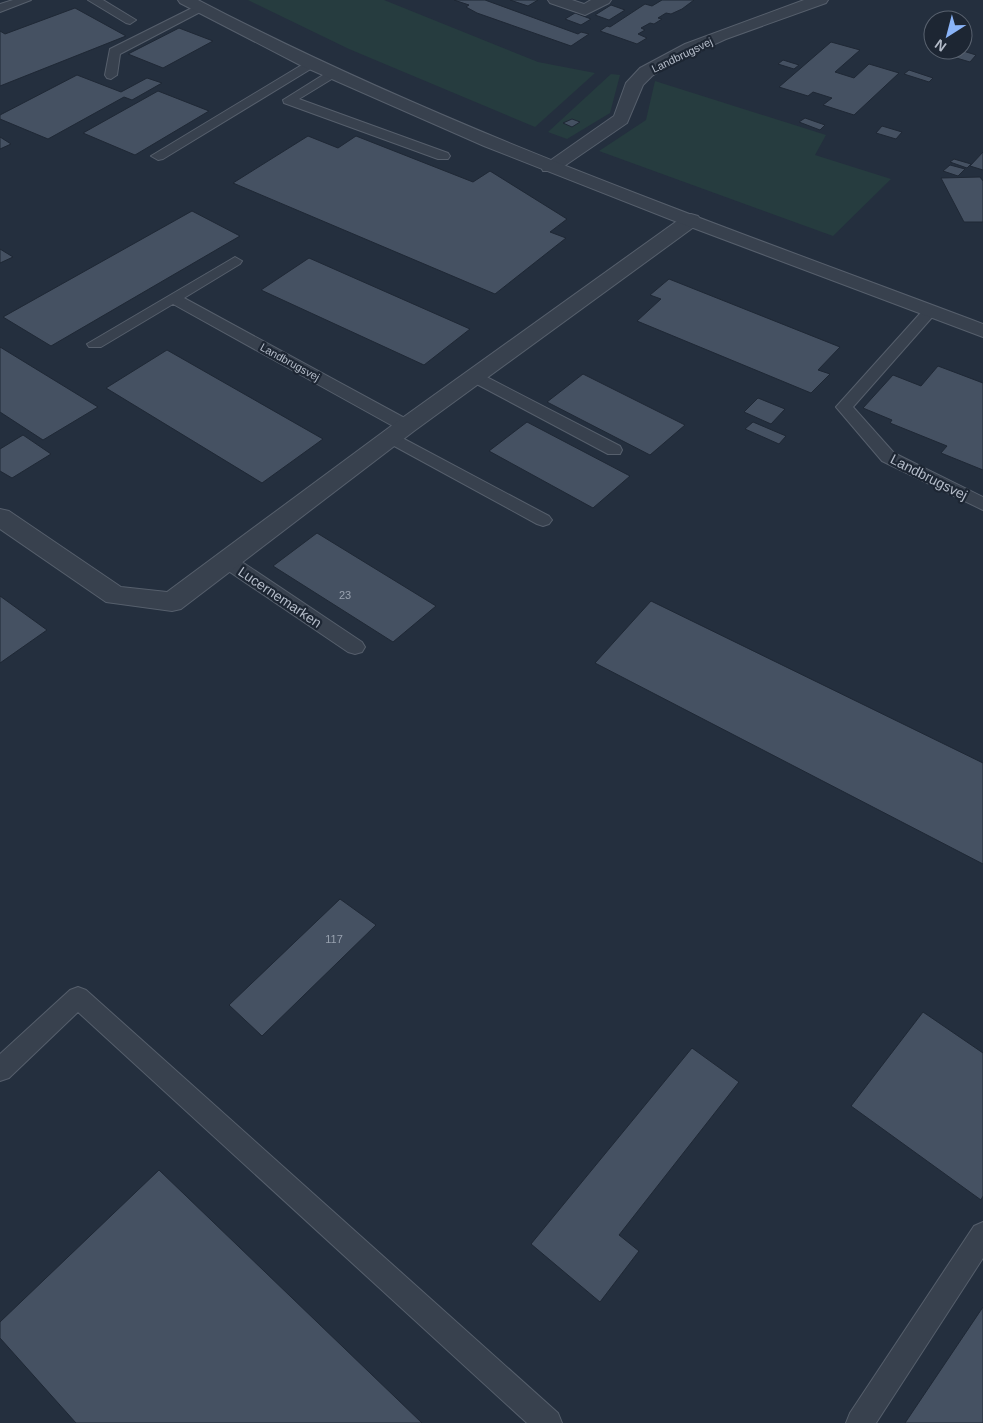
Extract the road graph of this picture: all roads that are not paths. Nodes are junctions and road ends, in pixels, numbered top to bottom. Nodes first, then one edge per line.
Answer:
1 (25, 0) edge
2 (94, 0) edge
3 (556, 0) edge
4 (603, 0) edge
5 (820, 0) edge
6 (761, 2) dead end
7 (193, 4) edge
8 (0, 8) edge
9 (780, 13) junction
10 (130, 20) dead end
11 (310, 64) junction
12 (331, 74) junction
13 (111, 75) dead end
14 (158, 156) dead end
15 (443, 156) dead end
16 (550, 167) junction
17 (691, 220) junction
18 (236, 261) dead end
19 (173, 298) junction
20 (930, 311) junction
21 (983, 331) edge
22 (95, 344) dead end
23 (475, 376) junction
24 (399, 431) junction
25 (614, 450) dead end
26 (983, 504) edge
27 (0, 517) edge
28 (543, 520) dead end
29 (227, 561) junction
30 (355, 646) dead end
31 (0, 1070) edge
32 (983, 1235) edge
33 (548, 1423) edge
34 (860, 1423) edge

1 - 8 lane
2 - 10 lane
3 - 4 street
5 - 9 street, Landbrugsvej
6 - 9 street
7 - 11 street
7 - 13 lane
9 - 16 street, Landbrugsvej
11 - 12 street
11 - 14 lane
12 - 15 lane
12 - 16 street
16 - 17 street
17 - 20 street
17 - 23 street
18 - 19 lane
19 - 22 lane
19 - 24 lane, Landbrugsvej
20 - 21 street
20 - 26 lane, Landbrugsvej
23 - 24 street
23 - 25 lane
24 - 28 lane, Landbrugsvej
24 - 29 street
27 - 29 street, Lucernemarken
29 - 30 lane, Lucernemarken
31 - 33 lane
32 - 34 lane

